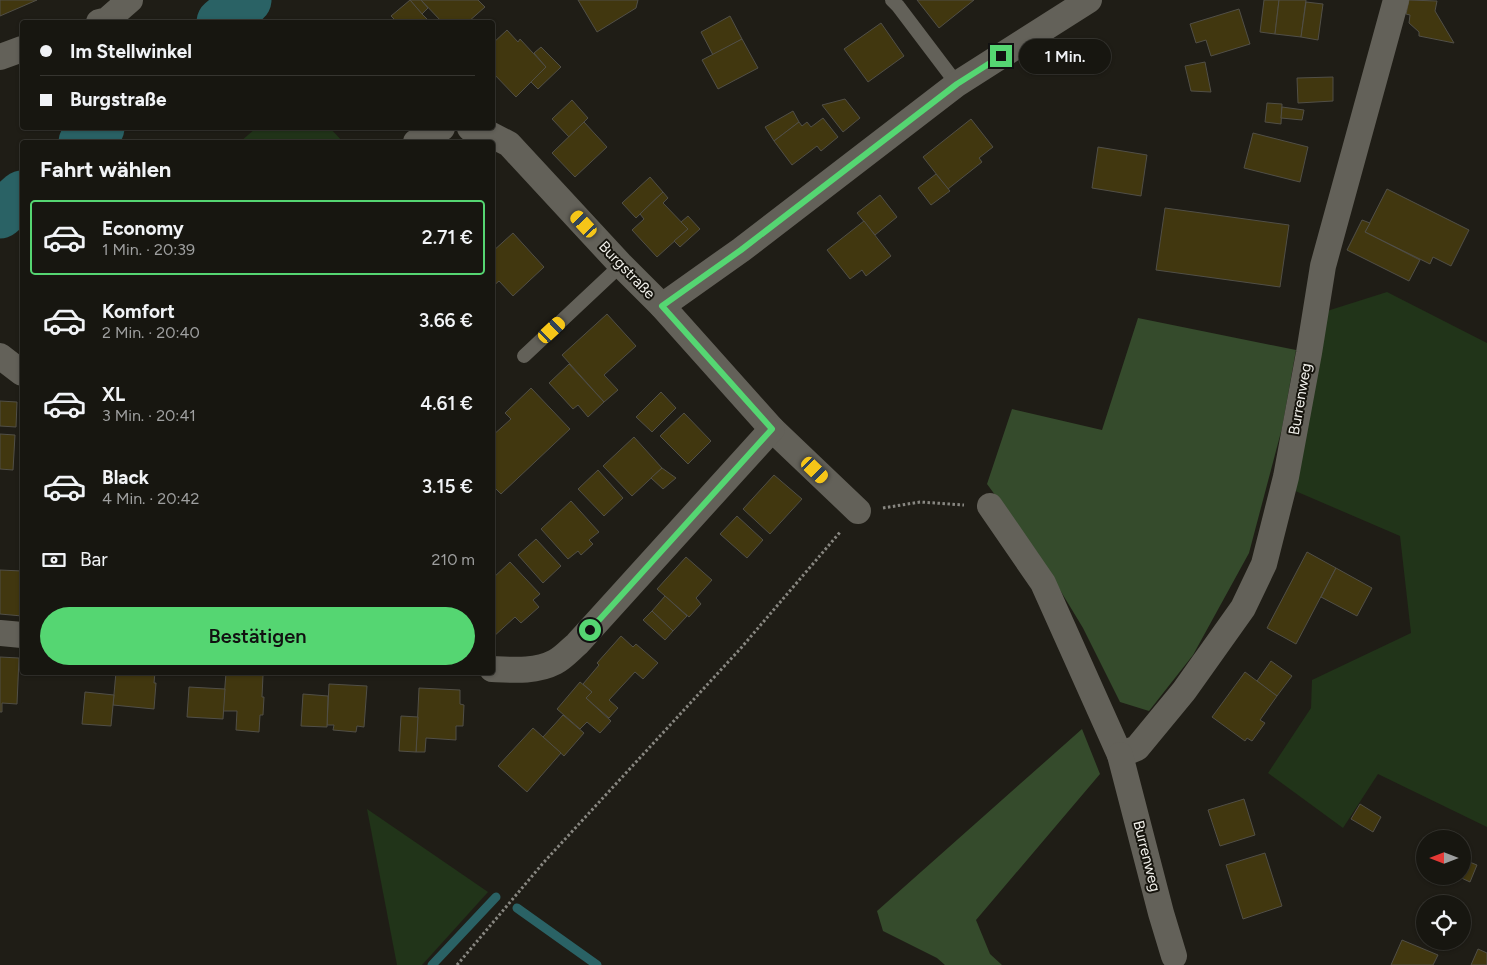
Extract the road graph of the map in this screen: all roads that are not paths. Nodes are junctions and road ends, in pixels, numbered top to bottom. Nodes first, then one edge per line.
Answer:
1 (130, 0) edge
2 (892, 0) edge
3 (1089, 0) edge
4 (1396, 0) edge
5 (107, 20) edge
6 (20, 50) edge
7 (0, 57) edge
8 (957, 84) junction
9 (438, 130) edge
10 (482, 130) edge
11 (420, 140) edge
12 (621, 265) junction
13 (662, 306) junction
14 (0, 356) edge
15 (524, 356) dead end
16 (20, 371) edge
17 (772, 429) junction
18 (990, 506) road end
19 (858, 512) road end
20 (0, 633) edge
21 (20, 635) edge
22 (495, 669) edge
23 (1120, 754) junction
24 (1174, 956) dead end

1 - 5 street
2 - 8 lane
3 - 8 street, Burgstraße
4 - 23 street, Burrenweg
6 - 7 street
8 - 13 street, Burgstraße
9 - 11 street
10 - 12 street, Burgstraße
12 - 13 street, Burgstraße
12 - 15 lane
13 - 17 street
14 - 16 street
17 - 19 street
17 - 22 street
18 - 23 street, Burrenweg
20 - 21 street
23 - 24 street, Burrenweg

